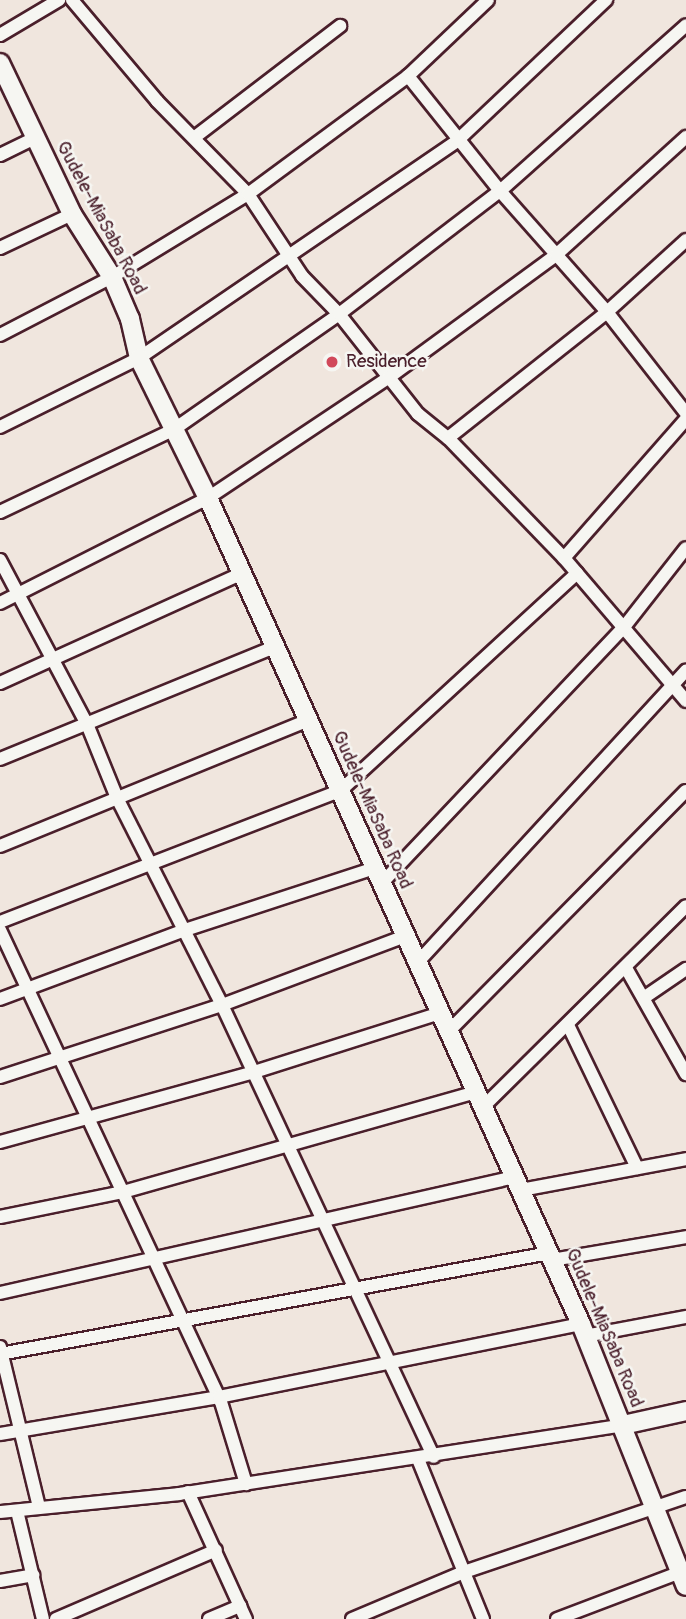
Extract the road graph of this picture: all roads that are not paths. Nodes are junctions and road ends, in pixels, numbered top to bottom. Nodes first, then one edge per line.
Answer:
1 (59, 0) edge
2 (72, 0) edge
3 (488, 0) edge
4 (606, 0) edge
5 (686, 25) edge
6 (340, 26) dead end
7 (0, 35) edge
8 (0, 63) edge
9 (408, 76) junction
10 (195, 137) junction
11 (686, 137) edge
12 (35, 138) junction
13 (458, 140) junction
14 (0, 155) edge
15 (500, 191) junction
16 (248, 194) junction
17 (72, 214) junction
18 (686, 240) edge
19 (0, 248) edge
20 (556, 255) junction
21 (289, 257) junction
22 (112, 277) junction
23 (607, 312) junction
24 (339, 314) junction
25 (0, 335) edge
26 (139, 358) junction
27 (388, 378) junction
28 (686, 413) edge
29 (686, 419) edge
30 (0, 427) edge
31 (173, 430) junction
32 (448, 438) junction
33 (208, 498) junction
34 (0, 512) edge
35 (686, 548) edge
36 (564, 558) junction
37 (0, 560) edge
38 (577, 573) junction
39 (240, 574) junction
40 (18, 596) junction
41 (0, 603) edge
42 (624, 627) junction
43 (274, 647) junction
44 (54, 659) junction
45 (686, 671) edge
46 (0, 683) edge
47 (673, 687) junction
48 (686, 701) edge
49 (308, 720) junction
50 (87, 724) junction
51 (0, 759) edge
52 (686, 790) edge
53 (340, 791) junction
54 (117, 798) junction
55 (0, 846) edge
56 (148, 862) junction
57 (378, 875) junction
58 (686, 906) edge
59 (0, 922) edge
60 (0, 930) edge
61 (185, 930) junction
62 (406, 936) junction
63 (418, 962) junction
64 (626, 968) junction
65 (686, 969) edge
66 (28, 989) junction
67 (645, 997) junction
68 (0, 999) edge
69 (222, 1005) junction
70 (440, 1013) junction
71 (568, 1026) junction
72 (449, 1031) junction
73 (61, 1058) junction
74 (683, 1058) edge
75 (251, 1073) junction
76 (686, 1074) edge
77 (0, 1077) edge
78 (479, 1100) junction
79 (89, 1118) junction
80 (0, 1142) edge
81 (288, 1149) junction
82 (686, 1159) edge
83 (637, 1168) junction
84 (518, 1184) junction
85 (123, 1192) junction
86 (0, 1217) edge
87 (322, 1218) junction
88 (686, 1237) edge
89 (551, 1256) junction
90 (154, 1260) junction
91 (356, 1291) junction
92 (0, 1293) edge
93 (686, 1317) edge
94 (184, 1322) junction
95 (583, 1330) junction
96 (1, 1352) edge
97 (390, 1363) junction
98 (219, 1397) junction
99 (686, 1411) edge
100 (623, 1425) junction
101 (19, 1432) junction
102 (0, 1434) edge
103 (434, 1457) junction
104 (418, 1459) junction
105 (246, 1484) junction
106 (188, 1492) junction
107 (686, 1497) edge
108 (40, 1507) junction
109 (655, 1509) junction
110 (17, 1511) junction
111 (0, 1512) edge
112 (216, 1550) junction
113 (464, 1572) junction
114 (33, 1575) junction
115 (684, 1576) edge
116 (0, 1581) edge
117 (240, 1606) junction
118 (43, 1619) edge
119 (56, 1619) edge
120 (209, 1619) edge
121 (246, 1619) edge
122 (352, 1619) edge
123 (483, 1619) edge
124 (557, 1619) edge

1 - 7 street
2 - 10 street
3 - 9 street
4 - 13 street
5 - 15 street
6 - 10 street
8 - 12 street, Gudele-MiaSaba Road
9 - 13 street
9 - 16 street
10 - 16 street
11 - 20 street
12 - 14 street
12 - 17 street, Gudele-MiaSaba Road
13 - 15 street
13 - 21 street
15 - 20 street
15 - 24 street
16 - 21 street
16 - 22 street
17 - 19 street
17 - 22 street, Gudele-MiaSaba Road
18 - 23 street
20 - 23 street
20 - 27 street
21 - 24 street
21 - 26 street
22 - 25 street
22 - 26 street, Gudele-MiaSaba Road
23 - 28 street
23 - 32 street
24 - 27 street
24 - 31 street
26 - 30 street
26 - 31 street, Gudele-MiaSaba Road
27 - 32 street
27 - 33 street
29 - 36 street
31 - 33 street, Gudele-MiaSaba Road
31 - 34 street
32 - 36 street
33 - 39 street, Gudele-MiaSaba Road
33 - 40 street
35 - 42 street
36 - 38 street
37 - 40 street
38 - 42 street
38 - 53 street
39 - 43 street, Gudele-MiaSaba Road
39 - 44 street
40 - 41 street
40 - 44 street
42 - 47 street
42 - 57 street
43 - 49 street, Gudele-MiaSaba Road
43 - 50 street
44 - 46 street
44 - 50 street
45 - 47 street
47 - 48 street
47 - 63 street
49 - 53 street, Gudele-MiaSaba Road
49 - 54 street
50 - 51 street
50 - 54 street
52 - 72 street
53 - 56 street
53 - 57 street, Gudele-MiaSaba Road
54 - 55 street
54 - 56 street
56 - 59 street
56 - 61 street
57 - 61 street
57 - 62 street, Gudele-MiaSaba Road
58 - 64 street
60 - 66 street
61 - 66 street
61 - 69 street
62 - 63 street, Gudele-MiaSaba Road
62 - 69 street
63 - 70 street, Gudele-MiaSaba Road
64 - 67 street
64 - 71 street
65 - 67 street
66 - 68 street
66 - 73 street
67 - 74 street
69 - 73 street
69 - 75 street
70 - 72 street, Gudele-MiaSaba Road
70 - 75 street
71 - 78 street
71 - 83 street
72 - 78 street, Gudele-MiaSaba Road
73 - 77 street
73 - 79 street
74 - 76 street
75 - 79 street
75 - 81 street
78 - 81 street
78 - 84 street, Gudele-MiaSaba Road
79 - 80 street
79 - 85 street
81 - 85 street
81 - 87 street
82 - 83 street
83 - 84 street
84 - 87 street
84 - 89 street, Gudele-MiaSaba Road
85 - 86 street
85 - 90 street
87 - 90 street
87 - 91 street
88 - 89 street
89 - 91 street
89 - 95 street, Gudele-MiaSaba Road
90 - 92 street
90 - 94 street
91 - 94 street
91 - 97 street
93 - 95 street
94 - 96 street
94 - 98 street
95 - 97 street
95 - 100 street, Gudele-MiaSaba Road
96 - 101 street
97 - 98 street
97 - 103 street
98 - 101 street
98 - 105 street
99 - 100 street
100 - 103 street
100 - 109 street, Gudele-MiaSaba Road
101 - 102 street
101 - 108 street
103 - 104 street
104 - 105 street
104 - 113 street
105 - 106 street
106 - 108 street
106 - 112 street
107 - 109 street
108 - 110 street
109 - 113 street
109 - 115 street, Gudele-MiaSaba Road
110 - 111 street
110 - 114 street
112 - 117 street
112 - 119 street
113 - 122 street
113 - 123 street
114 - 116 street
114 - 118 street
115 - 124 street
117 - 120 street
117 - 121 street

